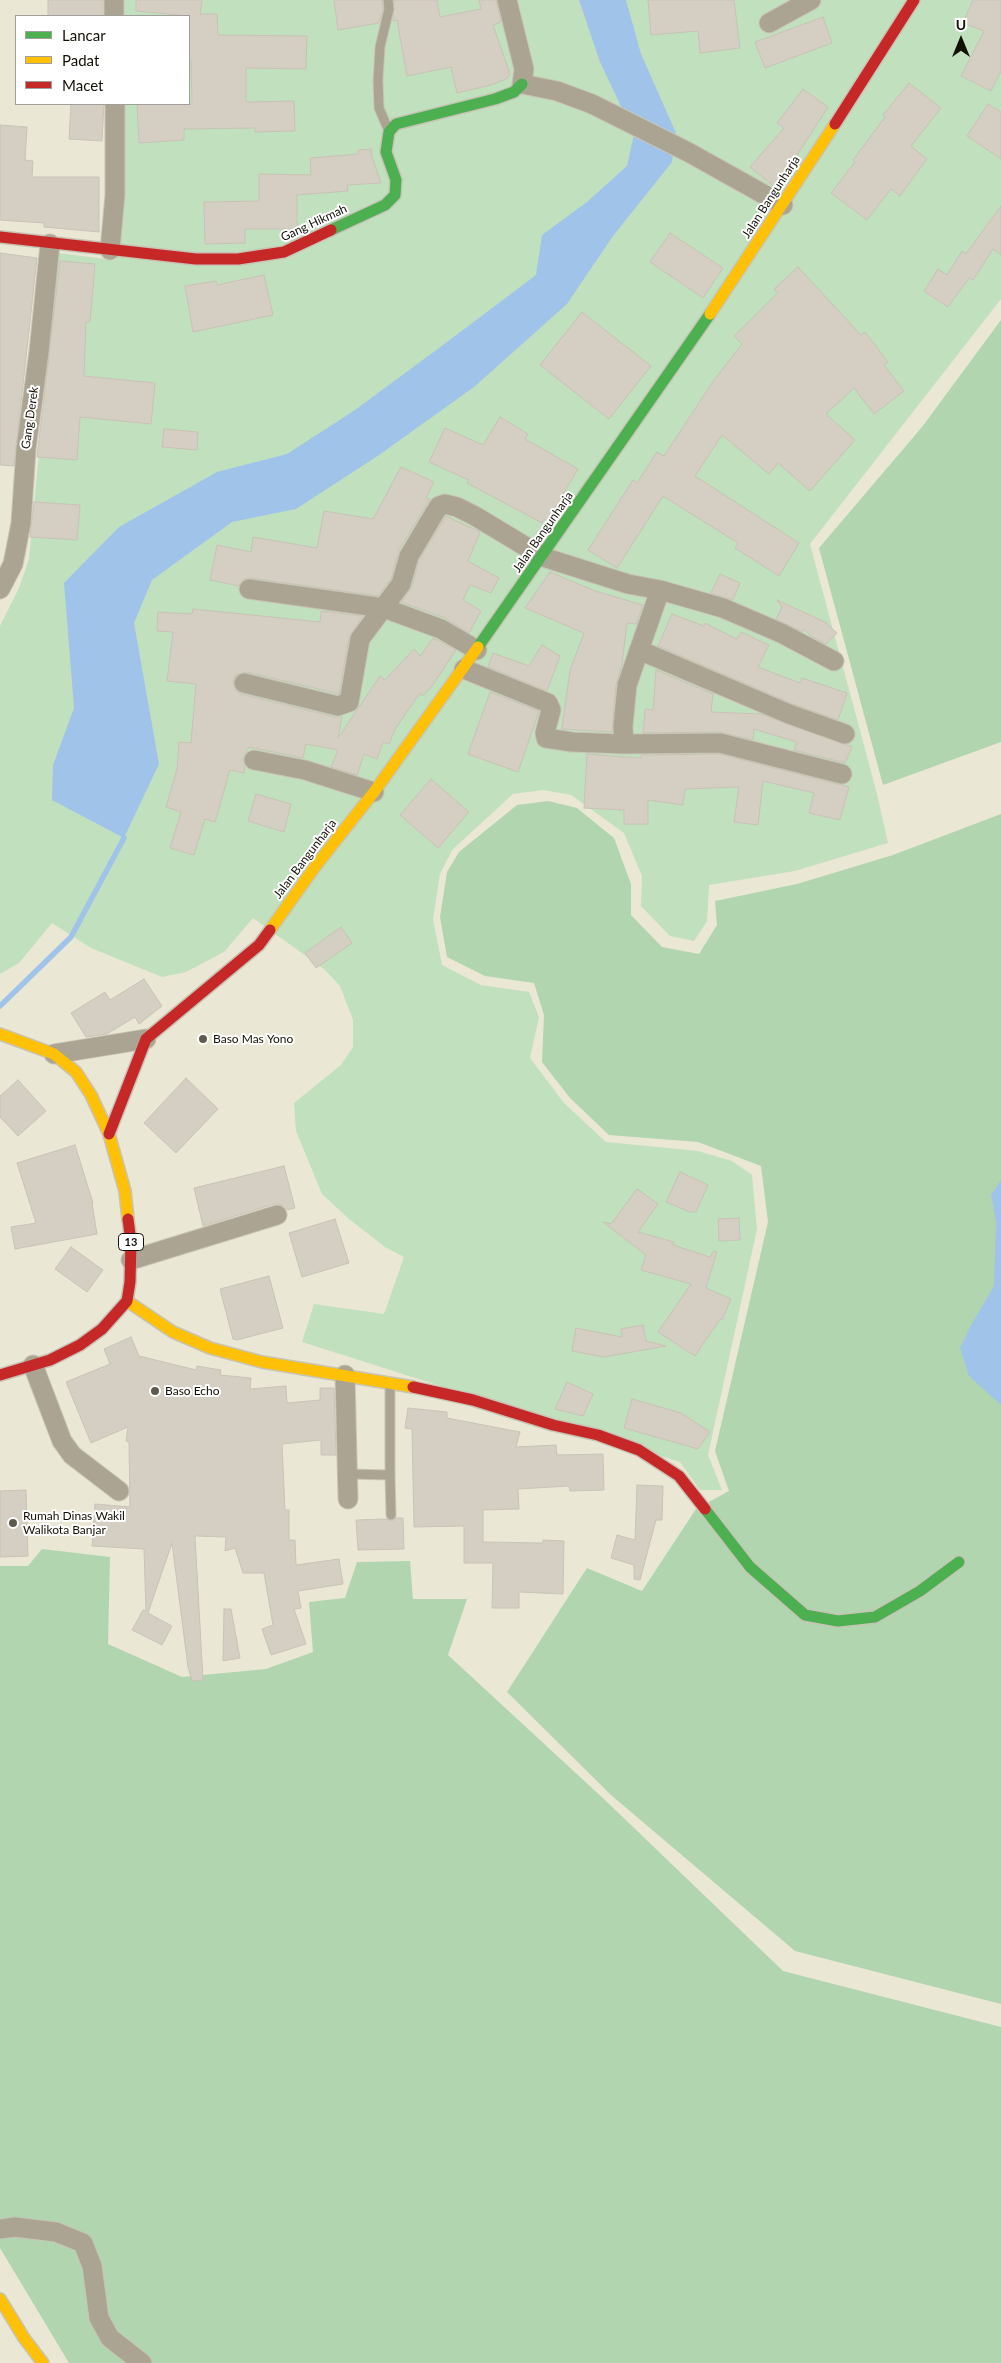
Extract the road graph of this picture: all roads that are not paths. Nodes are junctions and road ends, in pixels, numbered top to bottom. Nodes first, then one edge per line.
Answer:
1 (114, 0) edge
2 (388, 0) edge
3 (507, 0) edge
4 (811, 0) edge
5 (914, 0) edge
6 (114, 15) edge
7 (769, 23) dead end
8 (522, 84) junction
9 (115, 105) edge
10 (389, 132) junction
11 (783, 205) junction
12 (0, 237) edge
13 (50, 244) junction
14 (110, 250) junction
15 (543, 558) junction
16 (0, 588) edge
17 (249, 589) dead end
18 (660, 590) junction
19 (384, 608) junction
20 (477, 650) junction
21 (639, 650) junction
22 (834, 661) dead end
23 (464, 669) junction
24 (244, 683) dead end
25 (845, 734) dead end
26 (624, 744) junction
27 (254, 760) dead end
28 (842, 774) dead end
29 (374, 792) junction
30 (4, 1036) edge
31 (146, 1039) junction
32 (54, 1054) junction
33 (109, 1134) junction
34 (277, 1215) dead end
35 (130, 1260) junction
36 (127, 1301) junction
37 (33, 1365) junction
38 (0, 1375) edge
39 (345, 1375) junction
40 (390, 1382) junction
41 (347, 1474) junction
42 (390, 1475) junction
43 (119, 1491) dead end
44 (348, 1500) dead end
45 (391, 1515) dead end
46 (959, 1562) dead end
47 (0, 2229) edge
48 (0, 2299) edge
49 (43, 2363) edge
50 (142, 2363) edge

1 - 6 street
2 - 10 lane
3 - 8 street
4 - 7 street
5 - 11 main road, Jalan Bangunharja
8 - 10 main road
8 - 11 street
9 - 14 street
10 - 14 main road, Gang Hikmah
11 - 15 main road, Jalan Bangunharja
12 - 13 main road, Gang Hikmah
13 - 14 main road, Gang Hikmah
13 - 16 street, Gang Derek
15 - 18 street
15 - 19 street
15 - 20 main road, Jalan Bangunharja
17 - 19 street
18 - 21 street
18 - 22 street
19 - 20 street
19 - 24 street
20 - 23 main road, Jalan Bangunharja
21 - 25 street
21 - 26 street
23 - 26 street
23 - 29 main road, Jalan Bangunharja
26 - 28 street
27 - 29 street
29 - 31 main road, Jalan Bangunharja
30 - 32 main road, 13
31 - 32 street
31 - 33 main road
32 - 33 main road, 13
33 - 35 main road, 13
34 - 35 street
35 - 36 main road, 13
36 - 37 main road
36 - 39 main road
37 - 38 main road
37 - 43 street
39 - 40 main road
39 - 41 street
40 - 42 lane
40 - 46 main road
41 - 42 lane
41 - 44 street
42 - 45 lane
47 - 50 street
48 - 49 main road

